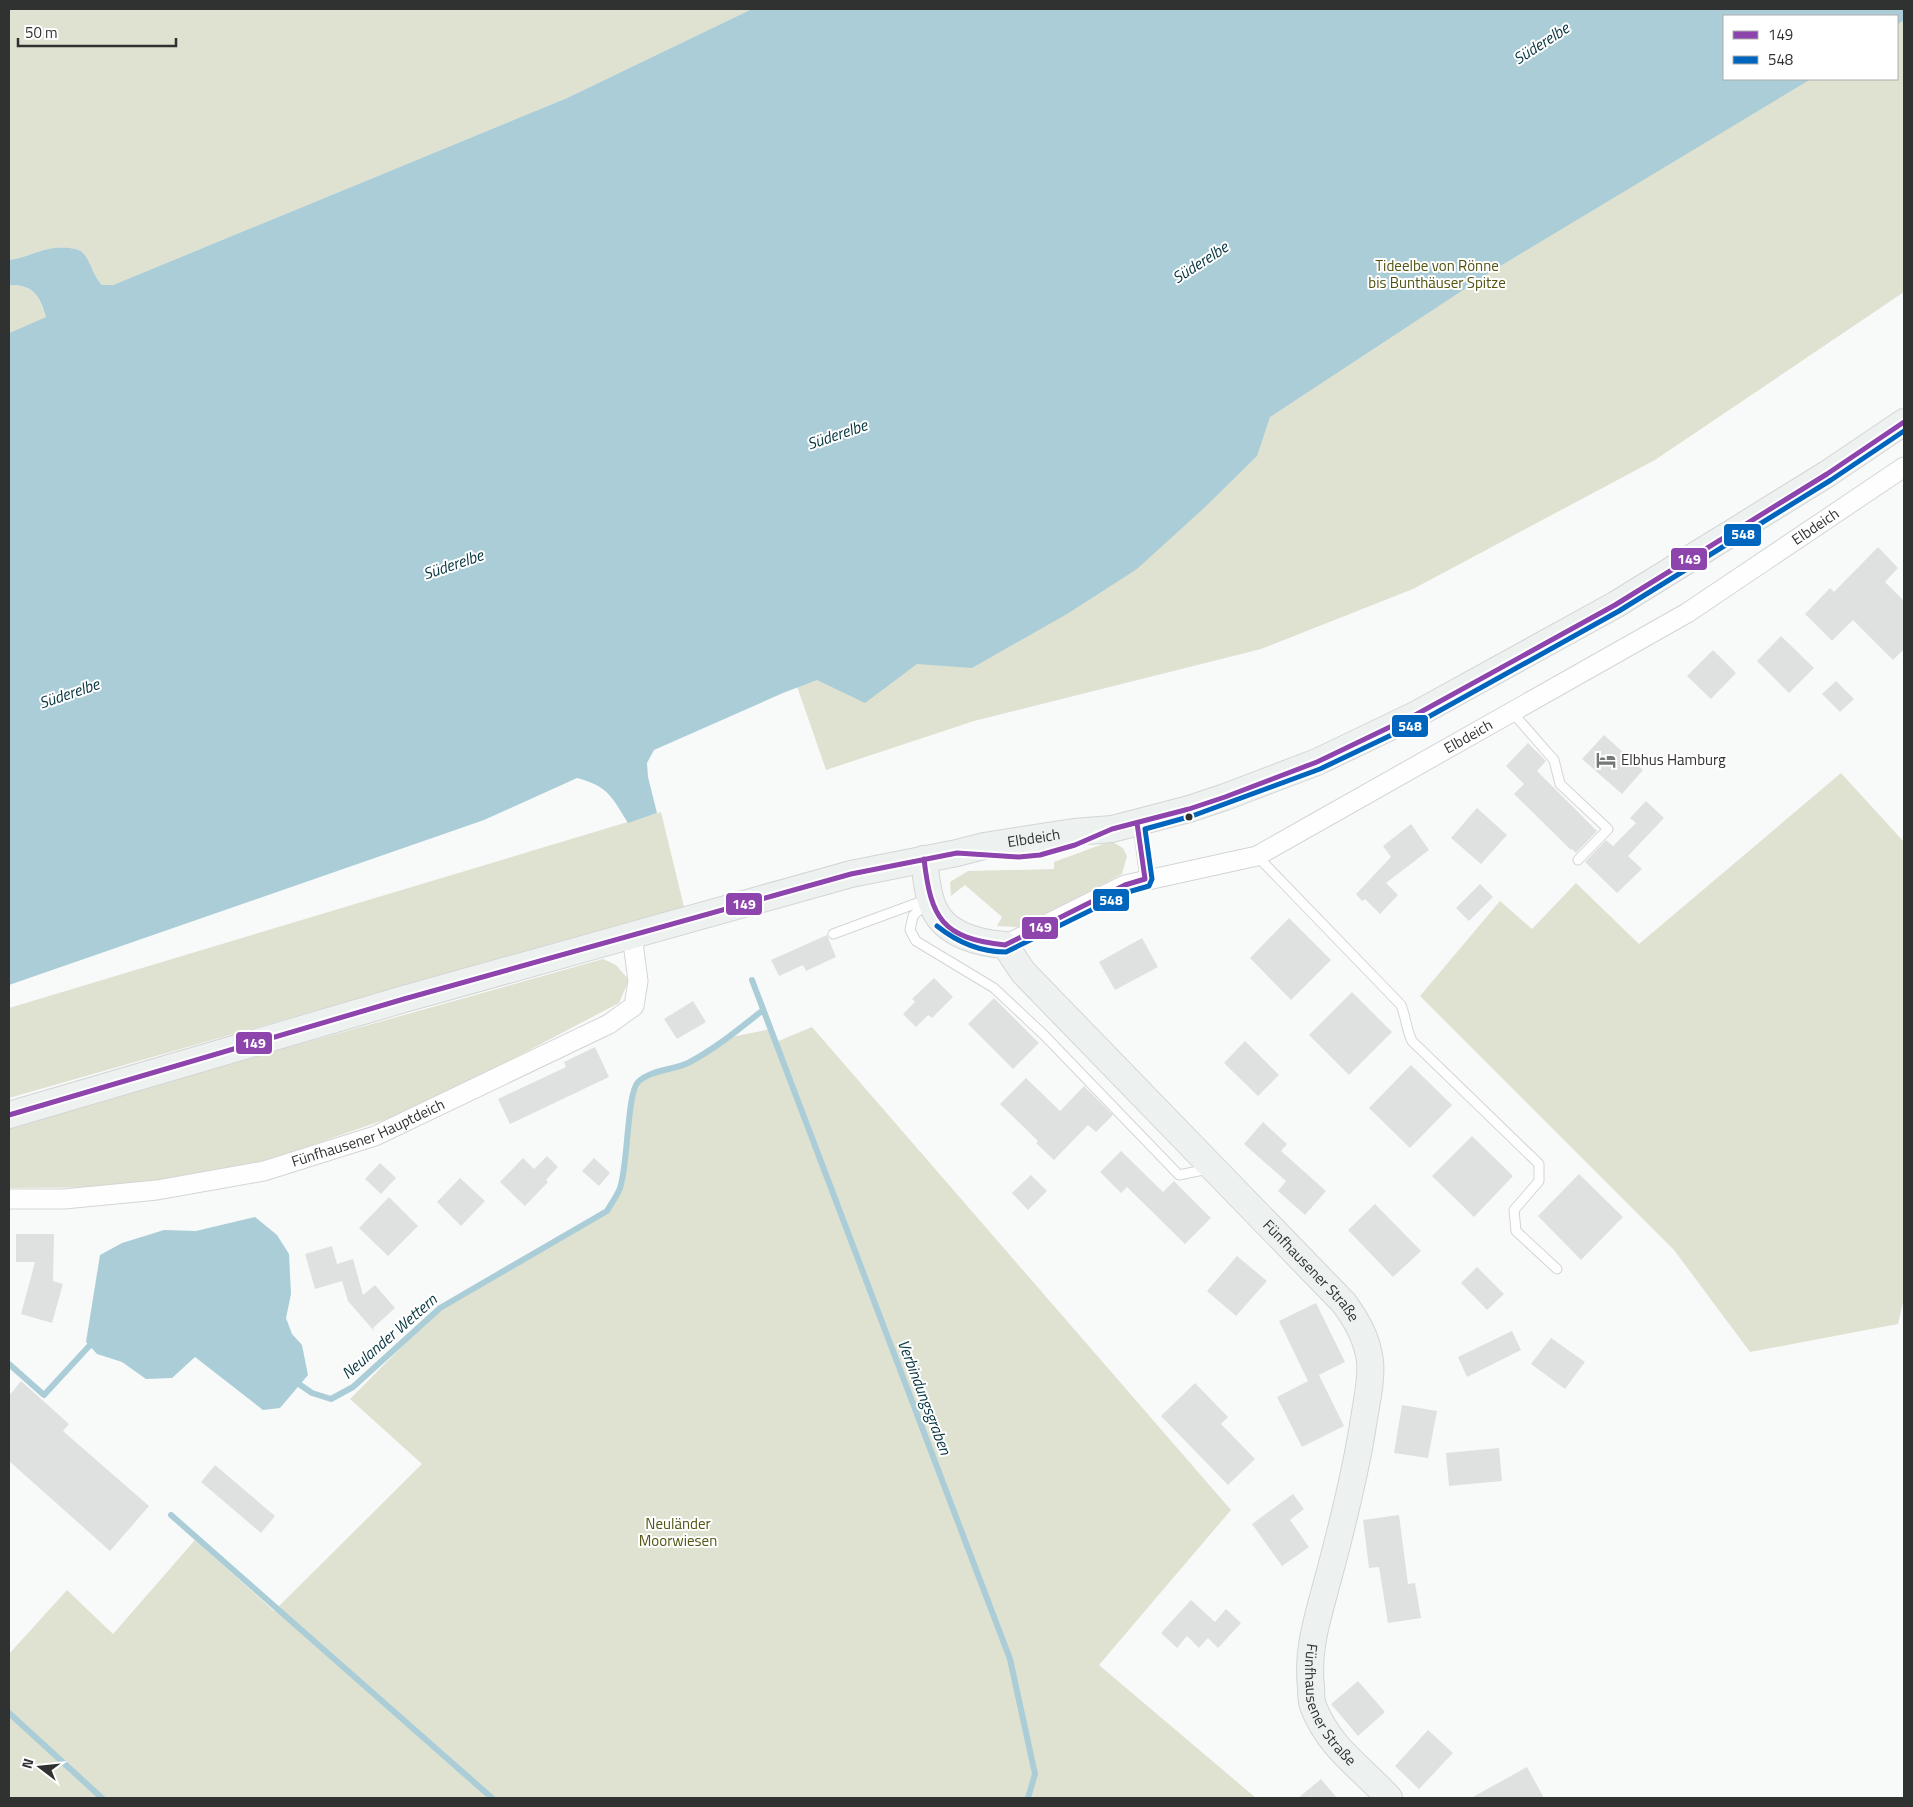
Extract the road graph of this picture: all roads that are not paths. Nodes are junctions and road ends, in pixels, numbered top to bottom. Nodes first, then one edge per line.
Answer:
1 (1904, 422) edge
2 (1904, 467) edge
3 (1512, 712) junction
4 (1137, 823) junction
5 (1257, 856) junction
6 (924, 859) junction
7 (1578, 860) dead end
8 (1145, 880) junction
9 (930, 898) junction
10 (833, 934) dead end
11 (632, 935) junction
12 (1005, 945) junction
13 (9, 1115) edge
14 (1213, 1168) junction
15 (9, 1199) edge
16 (1557, 1269) dead end
17 (1389, 1798) edge

1 - 4 street, Elbdeich
2 - 3 street, Elbdeich
3 - 5 street, Elbdeich
3 - 7 lane
4 - 6 street, Elbdeich
4 - 8 lane
5 - 8 street, Elbdeich
5 - 16 lane
6 - 9 street
6 - 11 street, Elbdeich
8 - 12 street, Elbdeich
9 - 10 lane
9 - 12 street
9 - 14 lane
11 - 13 street
11 - 15 street, Fünfhausener Hauptdeich
12 - 14 street, Fünfhausener Straße
14 - 17 street, Fünfhausener Straße

